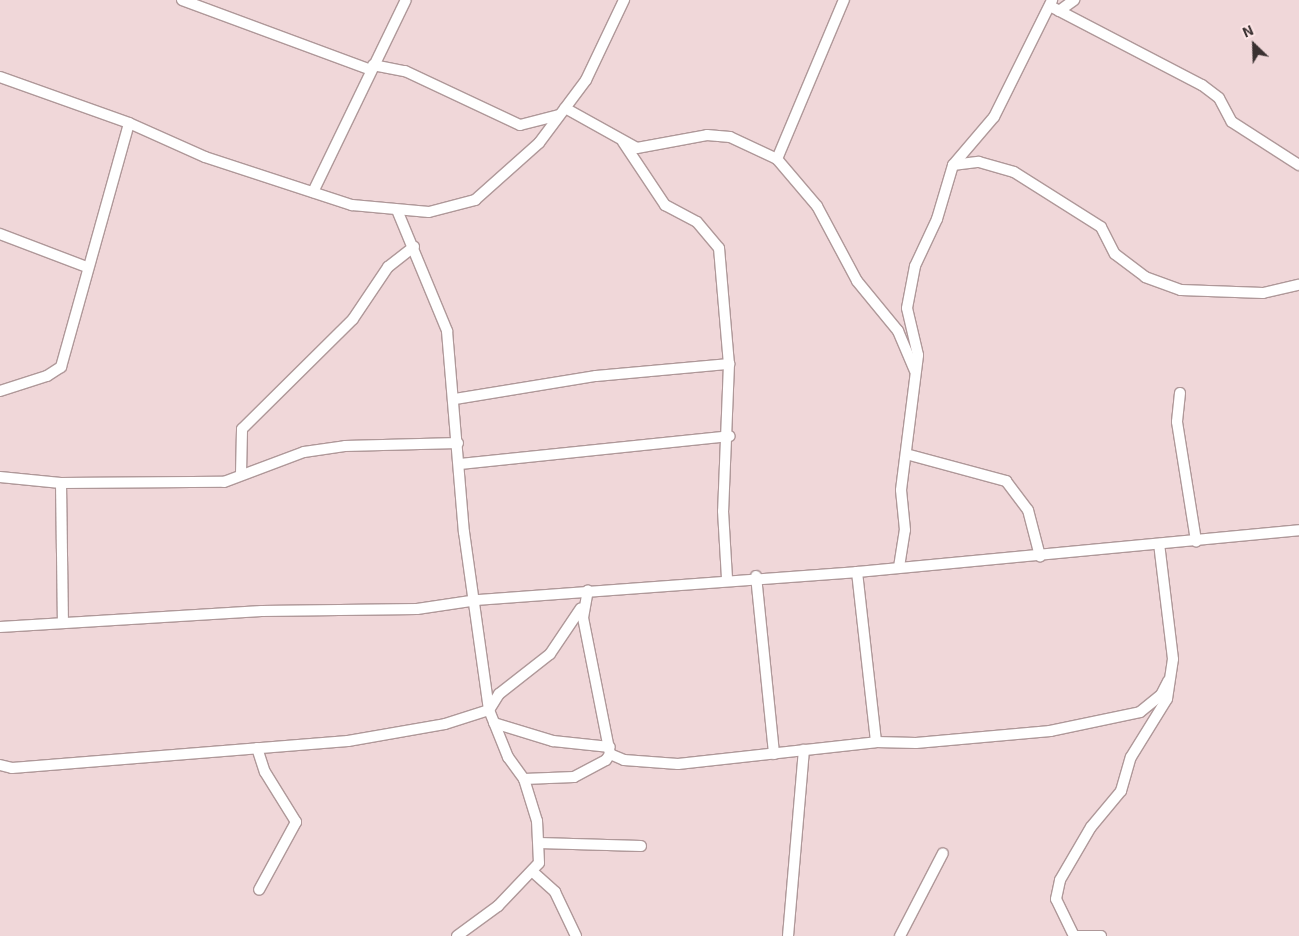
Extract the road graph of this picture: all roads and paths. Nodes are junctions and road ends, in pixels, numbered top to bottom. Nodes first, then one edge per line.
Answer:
1 (182, 0) edge
2 (406, 0) edge
3 (624, 0) edge
4 (844, 0) edge
5 (1074, 0) edge
6 (1054, 6) edge
7 (372, 68) junction
8 (0, 76) edge
9 (562, 112) junction
10 (129, 123) junction
11 (621, 140) junction
12 (777, 159) junction
13 (953, 165) junction
14 (1299, 165) edge
15 (313, 192) junction
16 (397, 210) junction
17 (0, 234) edge
18 (414, 247) junction
19 (87, 267) junction
20 (1299, 286) edge
21 (729, 364) junction
22 (916, 372) junction
23 (0, 391) edge
24 (1180, 392) dead end
25 (455, 399) junction
26 (730, 436) junction
27 (458, 443) junction
28 (906, 454) junction
29 (460, 464) junction
30 (241, 474) junction
31 (0, 477) edge
32 (61, 483) junction
33 (1299, 530) edge
34 (1196, 541) junction
35 (1159, 544) junction
36 (1040, 556) junction
37 (899, 566) junction
38 (857, 572) junction
39 (756, 576) junction
40 (727, 578) junction
41 (588, 590) junction
42 (476, 600) junction
43 (583, 603) junction
44 (63, 622) junction
45 (0, 627) edge
46 (1168, 681) junction
47 (489, 710) junction
48 (494, 723) junction
49 (876, 742) junction
50 (257, 748) junction
51 (610, 750) junction
52 (804, 750) junction
53 (774, 754) junction
54 (0, 765) edge
55 (524, 779) junction
56 (539, 843) junction
57 (641, 846) dead end
58 (943, 853) dead end
59 (533, 872) junction
60 (259, 890) dead end
61 (456, 936) edge
62 (576, 936) edge
63 (788, 936) edge
64 (900, 936) edge
65 (1074, 936) edge
66 (1101, 936) edge

1 - 7 street
2 - 7 street
3 - 9 street
4 - 12 street
5 - 6 street
6 - 13 street
6 - 14 street
7 - 9 street
7 - 15 street
8 - 10 street
9 - 11 street
9 - 16 street
10 - 15 street
10 - 19 street
11 - 12 street
11 - 21 street
12 - 22 street
13 - 20 street
13 - 22 street
15 - 16 street
16 - 18 street
17 - 19 street
18 - 25 street
18 - 30 street
19 - 23 street
21 - 25 street
21 - 26 street
22 - 28 street
24 - 34 street
25 - 27 street
26 - 29 street
26 - 40 street
27 - 29 street
27 - 30 street
28 - 36 street
28 - 37 street
29 - 42 street
30 - 32 street
31 - 32 street
32 - 44 street
33 - 34 street
34 - 35 street
35 - 36 street
35 - 46 street
36 - 37 street
37 - 38 street
38 - 39 street
38 - 49 street
39 - 40 street
39 - 53 street
40 - 41 street
41 - 42 street
41 - 43 street
42 - 44 street
42 - 47 street
43 - 47 street
43 - 51 street
44 - 45 street
46 - 49 street
46 - 65 street
47 - 48 street
47 - 50 street
48 - 51 street
48 - 55 street
49 - 52 street
50 - 54 street
50 - 60 street
51 - 53 street
51 - 55 street
52 - 53 street
52 - 63 street
55 - 56 street
56 - 57 street
56 - 59 street
58 - 64 street
59 - 61 street
59 - 62 street
65 - 66 street

